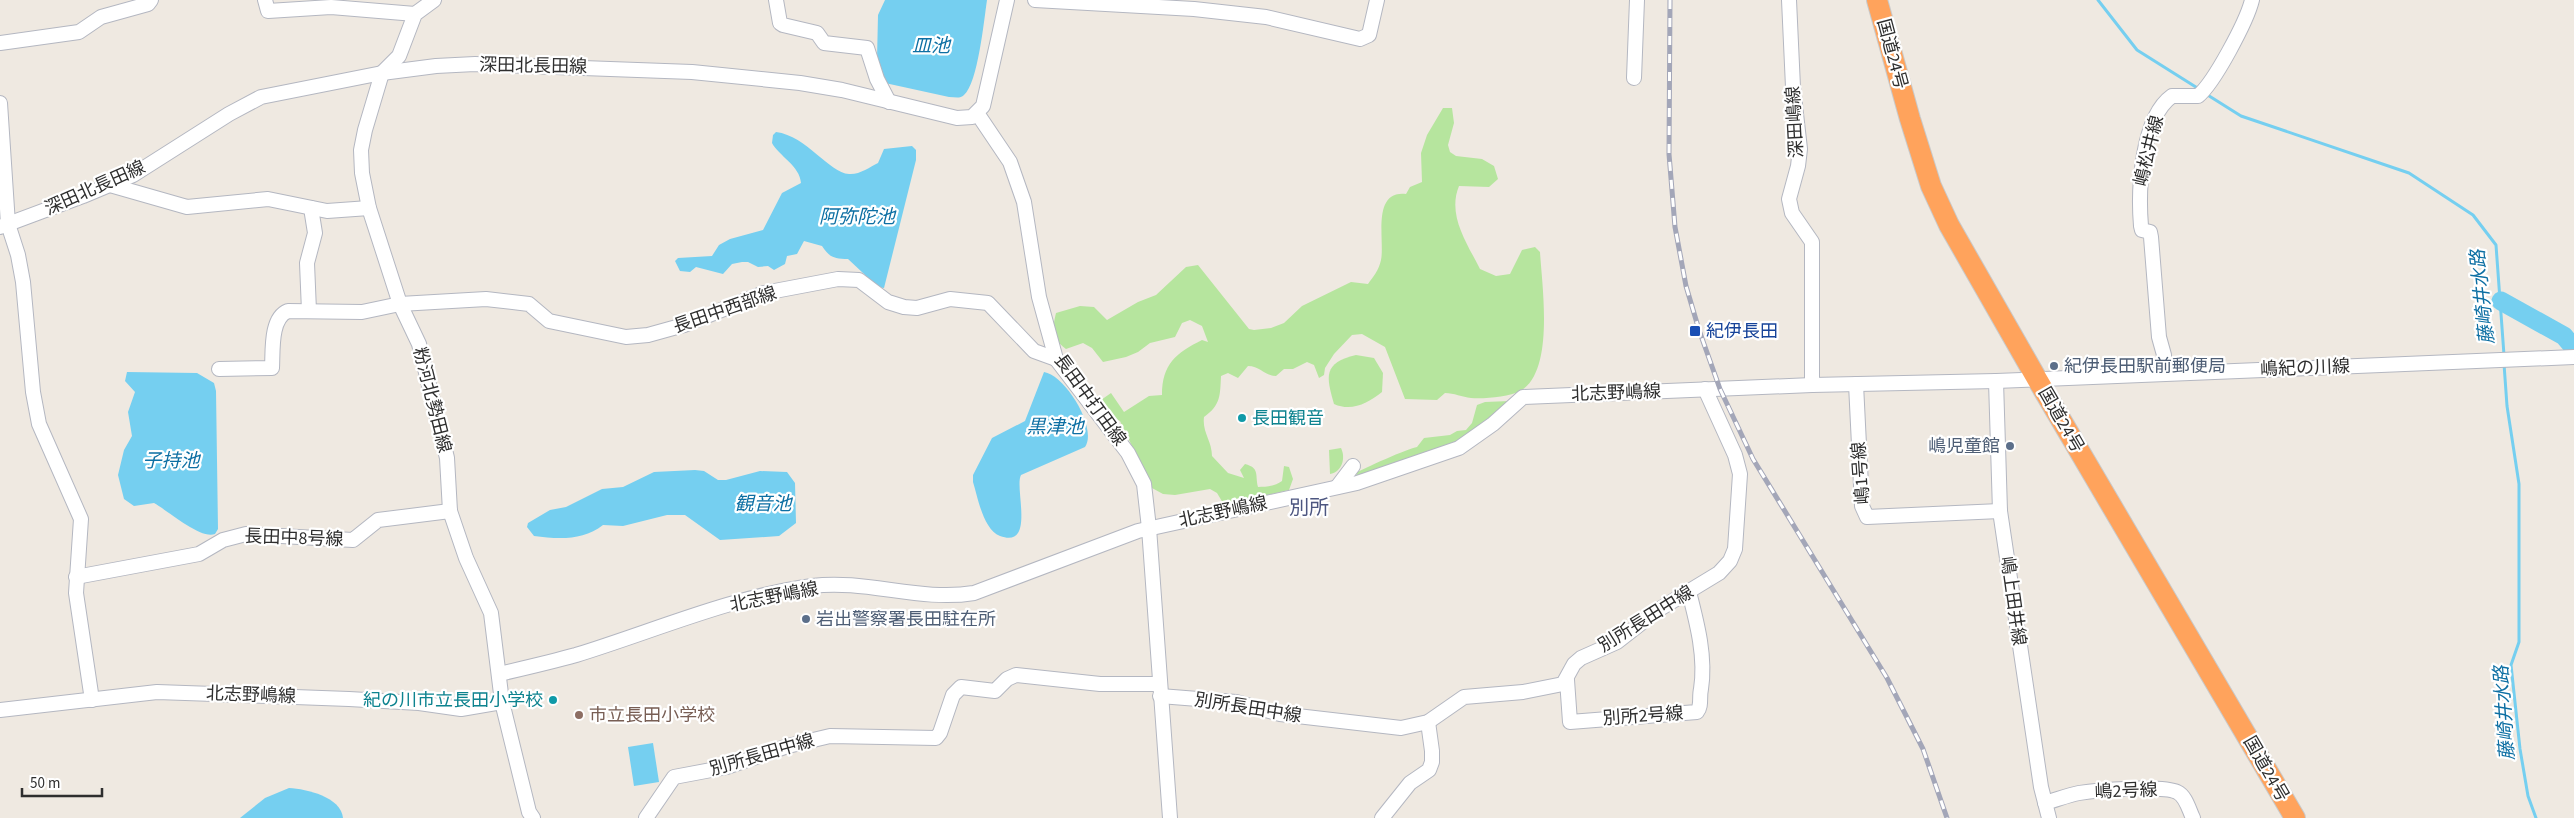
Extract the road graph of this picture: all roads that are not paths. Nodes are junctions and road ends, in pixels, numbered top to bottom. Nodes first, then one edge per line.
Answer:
1 (151, 0) edge
2 (265, 0) edge
3 (434, 0) edge
4 (776, 0) edge
5 (1007, 0) edge
6 (1035, 0) edge
7 (1377, 0) edge
8 (1637, 0) edge
9 (1790, 0) edge
10 (1877, 0) edge
11 (2252, 0) edge
12 (415, 14) junction
13 (0, 43) edge
14 (382, 73) junction
15 (1634, 78) dead end
16 (889, 102) junction
17 (0, 103) edge
18 (977, 113) junction
19 (110, 185) junction
20 (312, 208) junction
21 (369, 208) junction
22 (4, 225) edge
23 (400, 304) junction
24 (309, 311) junction
25 (2573, 357) edge
26 (1056, 359) junction
27 (219, 369) dead end
28 (2163, 373) junction
29 (2037, 379) junction
30 (1996, 381) junction
31 (1856, 384) junction
32 (1812, 385) junction
33 (1705, 389) junction
34 (1353, 466) dead end
35 (1337, 488) junction
36 (450, 511) junction
37 (2000, 511) junction
38 (1149, 528) junction
39 (76, 577) junction
40 (1690, 592) junction
41 (499, 674) junction
42 (1566, 680) junction
43 (1160, 690) junction
44 (92, 700) junction
45 (502, 702) junction
46 (0, 710) edge
47 (1428, 722) junction
48 (2045, 803) junction
49 (534, 818) edge
50 (646, 818) edge
51 (1170, 818) edge
52 (1382, 818) edge
53 (2049, 818) edge
54 (2193, 818) edge
55 (2295, 818) edge

1 - 13 street
2 - 12 street
3 - 12 street
4 - 16 street
5 - 18 street
6 - 7 street
8 - 15 street
9 - 32 street, 深田嶋線
10 - 29 highway, 国道24号
11 - 28 street, 嶋松井線
12 - 14 street, 粉河北勢田線
14 - 16 street, 深田北長田線
14 - 19 street, 深田北長田線
14 - 21 street, 粉河北勢田線
16 - 18 street, 深田北長田線
17 - 22 street
18 - 26 street, 長田中打田線
19 - 20 street
19 - 22 street, 深田北長田線
20 - 21 street
20 - 24 street
21 - 23 street, 粉河北勢田線
22 - 39 street
23 - 24 street, 長田中西部線
23 - 26 street, 長田中西部線
23 - 36 street, 粉河北勢田線
24 - 27 street, 長田中西部線
25 - 28 street, 嶋紀の川線
26 - 38 street, 長田中打田線
28 - 29 street, 嶋紀の川線
29 - 30 street, 北志野嶋線
29 - 55 highway, 国道24号
30 - 31 street, 北志野嶋線
30 - 37 street, 嶋上田井線
31 - 32 street, 北志野嶋線
31 - 37 street, 嶋1号線
32 - 33 street, 北志野嶋線
33 - 35 street, 北志野嶋線
33 - 40 street, 別所長田中線
34 - 35 street
35 - 38 street, 北志野嶋線
36 - 39 street, 長田中8号線
36 - 41 street, 粉河北勢田線
37 - 48 street, 嶋上田井線
38 - 41 street, 北志野嶋線
38 - 43 street, 長田中打田線
39 - 44 street
40 - 42 street, 別所長田中線
40 - 42 street, 別所2号線
41 - 45 street, 粉河北勢田線
42 - 47 street, 別所長田中線
43 - 47 street, 別所長田中線
43 - 50 street, 別所長田中線
43 - 51 street, 長田中打田線
44 - 45 street, 北志野嶋線
44 - 46 street, 北志野嶋線
45 - 49 street, 粉河北勢田線
47 - 52 street
48 - 53 street, 嶋上田井線
48 - 54 street, 嶋2号線

